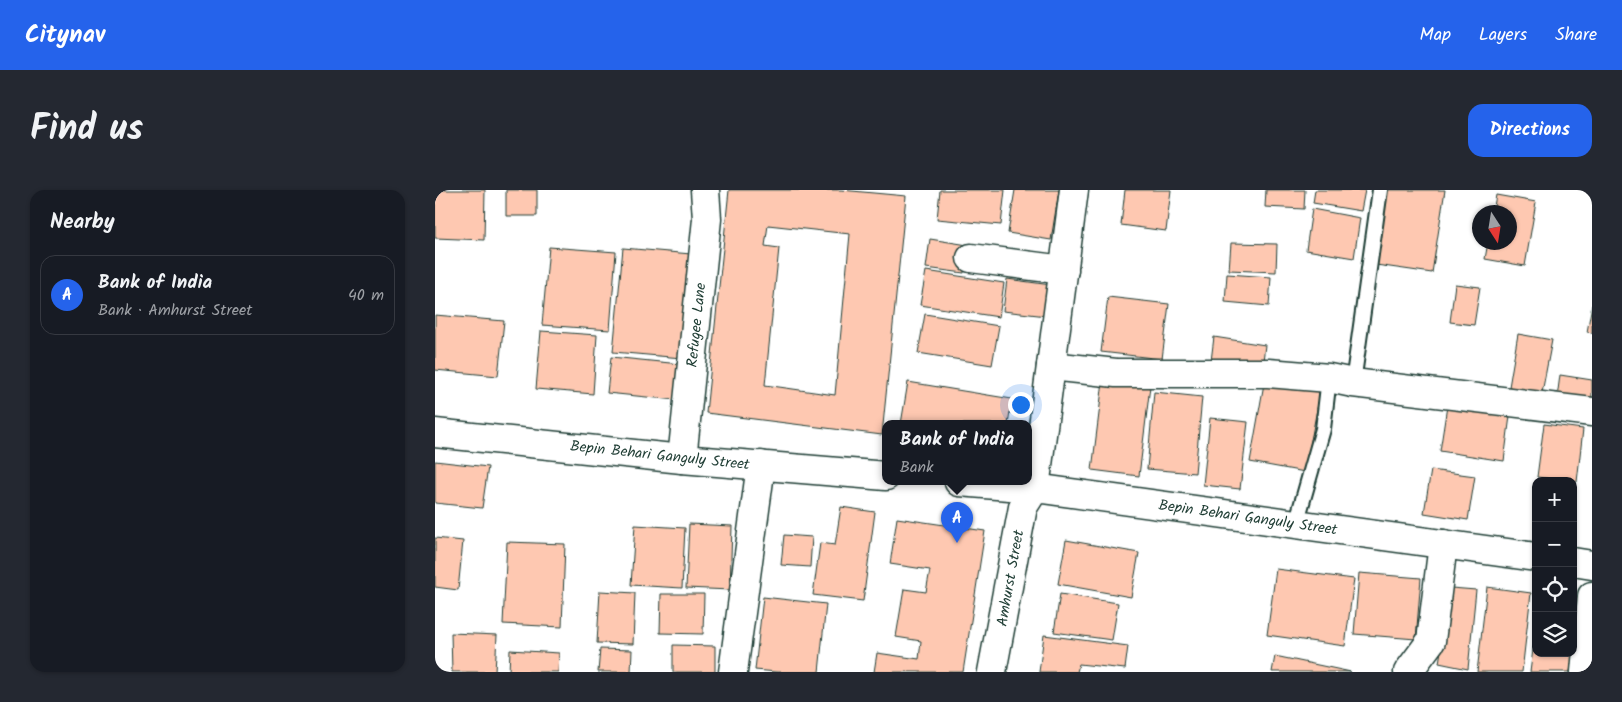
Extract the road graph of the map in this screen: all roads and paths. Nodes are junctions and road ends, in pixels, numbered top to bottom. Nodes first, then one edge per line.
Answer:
1 (705, 190) edge
2 (1074, 190) edge
3 (1380, 190) edge
4 (971, 258) dead end
5 (1064, 270) junction
6 (1051, 366) junction
7 (1341, 381) junction
8 (1592, 412) edge
9 (435, 433) edge
10 (682, 459) junction
11 (761, 465) junction
12 (882, 476) edge
13 (997, 485) edge
14 (1035, 488) junction
15 (1296, 524) junction
16 (1443, 544) junction
17 (1532, 556) edge
18 (1577, 563) edge
19 (1592, 565) edge
20 (1592, 596) edge
21 (733, 672) edge
22 (992, 672) edge
23 (1408, 672) edge
24 (1585, 672) edge

1 - 10 street, Refugee Lane
2 - 5 street
3 - 7 lane
4 - 5 street
5 - 6 street
6 - 7 street
6 - 14 street
7 - 8 street
7 - 15 lane
9 - 10 street, Bepin Behari Ganguly Street
10 - 11 street, Bepin Behari Ganguly Street
11 - 12 street, Bepin Behari Ganguly Street
11 - 21 street
13 - 14 street, Bepin Behari Ganguly Street
14 - 15 street, Bepin Behari Ganguly Street
14 - 22 street, Amhurst Street
15 - 16 street, Bepin Behari Ganguly Street
16 - 17 street, Bepin Behari Ganguly Street
16 - 23 street
18 - 19 street
20 - 24 street

